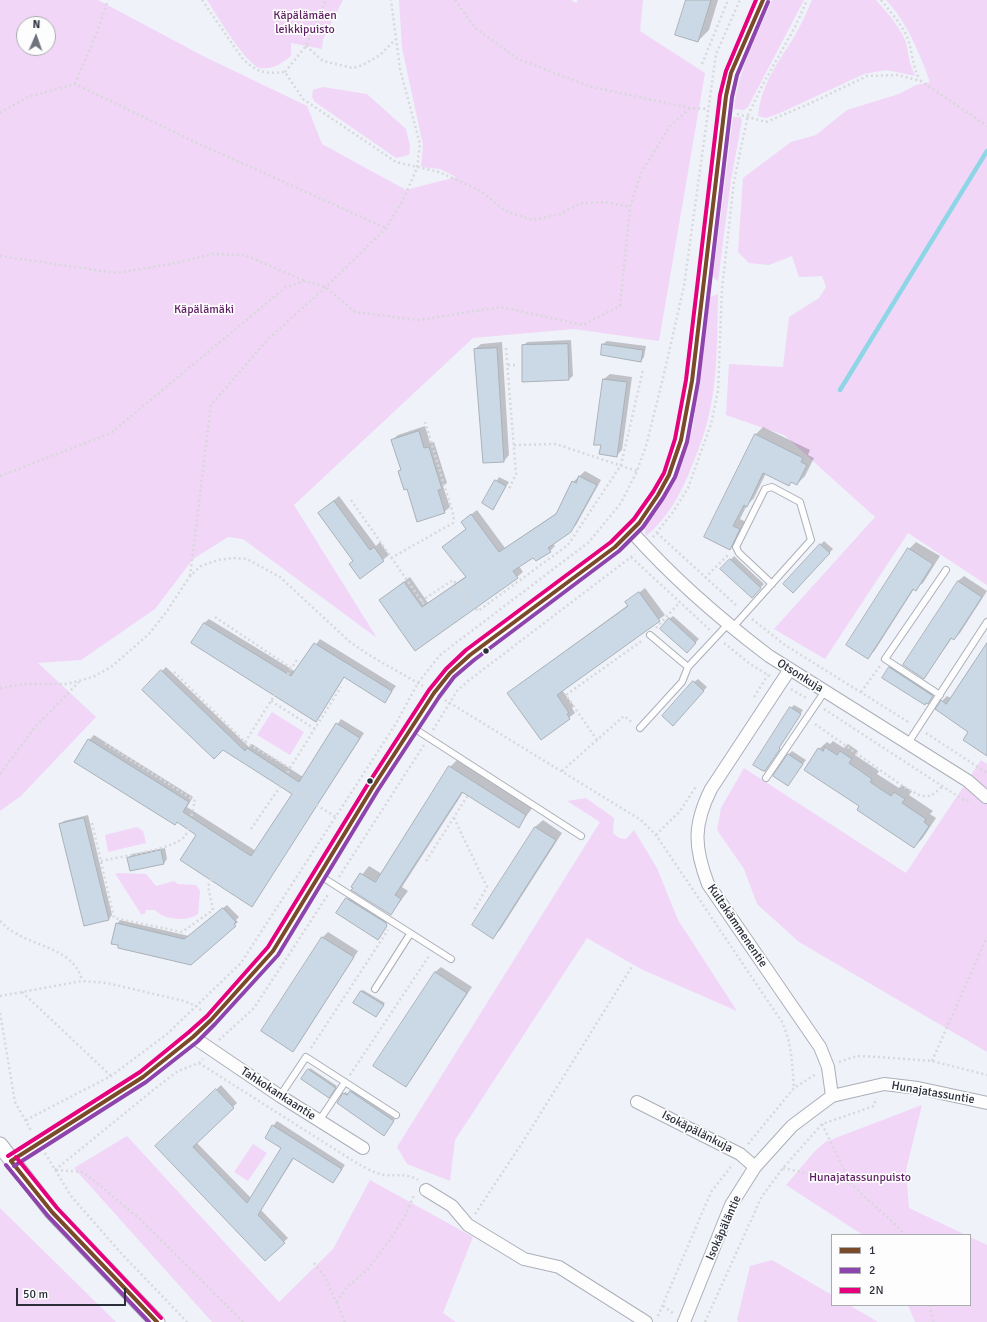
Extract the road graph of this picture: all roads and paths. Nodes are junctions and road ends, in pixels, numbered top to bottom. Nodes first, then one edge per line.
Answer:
1 (108, 0) edge
2 (202, 0) edge
3 (326, 0) edge
4 (391, 0) edge
5 (455, 0) edge
6 (728, 0) edge
7 (740, 0) edge
8 (763, 0) edge
9 (807, 0) edge
10 (881, 0) edge
11 (396, 39) junction
12 (306, 46) junction
13 (702, 64) dead end
14 (285, 72) junction
15 (921, 81) junction
16 (75, 84) junction
17 (690, 108) junction
18 (708, 109) junction
19 (724, 111) junction
20 (0, 113) edge
21 (748, 116) junction
22 (987, 126) edge
23 (417, 168) junction
24 (630, 207) junction
25 (386, 228) junction
26 (0, 256) edge
27 (305, 280) junction
28 (326, 287) junction
29 (506, 348) dead end
30 (508, 365) junction
31 (515, 365) dead end
32 (643, 370) dead end
33 (425, 422) dead end
34 (514, 445) junction
35 (621, 465) junction
36 (637, 471) junction
37 (0, 476) edge
38 (508, 491) dead end
39 (350, 500) dead end
40 (632, 532) junction
41 (657, 533) junction
42 (644, 546) junction
43 (736, 548) junction
44 (392, 558) junction
45 (946, 570) dead end
46 (190, 576) junction
47 (705, 578) junction
48 (772, 584) junction
49 (421, 601) junction
50 (680, 602) dead end
51 (746, 613) junction
52 (215, 617) dead end
53 (435, 620) dead end
54 (987, 622) edge
55 (731, 625) junction
56 (650, 635) junction
57 (298, 658) dead end
58 (885, 659) junction
59 (688, 667) junction
60 (291, 668) junction
61 (790, 669) junction
62 (174, 672) dead end
63 (80, 681) junction
64 (418, 683) junction
65 (341, 687) dead end
66 (0, 688) edge
67 (825, 691) junction
68 (861, 692) junction
69 (434, 693) junction
70 (940, 695) junction
71 (271, 701) junction
72 (449, 702) junction
73 (296, 710) dead end
74 (293, 715) junction
75 (807, 717) junction
76 (412, 727) junction
77 (315, 728) junction
78 (640, 728) joint
79 (919, 728) junction
80 (429, 738) junction
81 (597, 740) junction
82 (103, 742) dead end
83 (245, 742) junction
84 (908, 743) junction
85 (290, 768) junction
86 (562, 771) junction
87 (483, 773) junction
88 (987, 773) edge
89 (0, 774) edge
90 (766, 778) dead end
91 (282, 784) junction
92 (943, 786) dead end
93 (987, 797) edge
94 (336, 817) junction
95 (454, 818) junction
96 (92, 823) dead end
97 (250, 829) dead end
98 (580, 836) dead end
99 (101, 861) junction
100 (221, 861) dead end
101 (426, 861) dead end
102 (319, 875) junction
103 (334, 885) junction
104 (474, 910) dead end
105 (0, 920) edge
106 (392, 922) junction
107 (410, 934) junction
108 (987, 937) edge
109 (434, 948) junction
110 (451, 959) dead end
111 (633, 965) dead end
112 (82, 981) junction
113 (375, 989) dead end
114 (21, 992) junction
115 (0, 996) edge
116 (196, 1006) junction
117 (0, 1013) edge
118 (211, 1020) junction
119 (1, 1027) edge
120 (224, 1035) junction
121 (193, 1037) junction
122 (211, 1050) junction
123 (306, 1057) junction
124 (932, 1061) junction
125 (199, 1063) junction
126 (828, 1066) junction
127 (987, 1075) edge
128 (112, 1076) junction
129 (345, 1082) junction
130 (875, 1086) junction
131 (280, 1096) junction
132 (832, 1096) junction
133 (637, 1102) dead end
134 (987, 1103) edge
135 (396, 1115) dead end
136 (26, 1120) junction
137 (319, 1121) junction
138 (822, 1124) junction
139 (39, 1144) junction
140 (0, 1145) edge
141 (363, 1148) dead end
142 (11, 1161) junction
143 (755, 1167) junction
144 (783, 1168) junction
145 (55, 1170) junction
146 (414, 1178) junction
147 (414, 1184) dead end
148 (851, 1184) junction
149 (414, 1190) dead end
150 (426, 1190) joint
151 (468, 1225) junction
152 (903, 1234) edge
153 (314, 1263) dead end
154 (337, 1302) junction
155 (928, 1306) edge
156 (157, 1322) edge
157 (187, 1322) edge
158 (243, 1322) edge
159 (345, 1322) edge
160 (646, 1322) edge
161 (684, 1322) edge
162 (705, 1322) edge
163 (934, 1322) edge

1 - 16 path
2 - 14 path
3 - 12 path
4 - 11 path
5 - 17 path
6 - 13 path
7 - 18 path
8 - 19 street
9 - 21 path
10 - 15 path
11 - 12 path
11 - 23 path
12 - 14 path
14 - 23 path
15 - 21 path
15 - 22 path
16 - 20 path
16 - 25 path
17 - 18 path
17 - 24 path
18 - 19 path
18 - 36 path
19 - 21 path
19 - 40 street
21 - 41 path
23 - 24 path
23 - 25 path
24 - 28 path
25 - 28 path
26 - 27 path
27 - 28 path
27 - 37 path
28 - 46 path
29 - 30 path
30 - 31 path
30 - 34 path
32 - 35 path
33 - 44 path
34 - 35 path
34 - 38 path
35 - 36 path
35 - 49 path
36 - 64 path
39 - 44 path
40 - 42 street, Otsonkuja
40 - 69 street
41 - 42 path
41 - 47 path
42 - 55 street, Otsonkuja
42 - 72 path
43 - 47 path
43 - 48 lane
43 - 48 lane
44 - 49 path
45 - 58 lane
46 - 63 path
46 - 64 path
47 - 51 path
48 - 51 lane
49 - 53 path
50 - 56 path
51 - 55 lane
51 - 68 path
52 - 60 path
54 - 70 lane
55 - 59 lane
55 - 61 street, Otsonkuja
56 - 59 lane
56 - 81 path
57 - 60 path
58 - 68 path
58 - 70 lane
59 - 78 lane
60 - 71 path
61 - 67 street, Otsonkuja
61 - 126 street, Kultakämmenentie
62 - 83 path
63 - 66 path
63 - 89 path
64 - 69 path
64 - 94 path
65 - 77 path
67 - 75 lane
67 - 84 street, Otsonkuja
68 - 79 path
69 - 72 path
69 - 76 street
70 - 79 lane
71 - 74 path
71 - 83 path
72 - 80 path
72 - 86 path
73 - 74 path
74 - 77 path
75 - 90 lane
75 - 92 path
76 - 80 lane
76 - 102 street
77 - 85 path
78 - 81 path
79 - 84 lane
79 - 88 path
80 - 87 lane
80 - 103 path
81 - 86 path
82 - 99 path
83 - 85 path
84 - 93 street, Otsonkuja
85 - 91 path
86 - 126 path
87 - 95 path
87 - 98 lane
91 - 94 path
91 - 97 path
94 - 116 path
95 - 101 path
95 - 104 path
96 - 99 path
99 - 100 path
102 - 103 lane
102 - 118 street
103 - 106 lane
103 - 120 path
105 - 112 path
106 - 107 lane
106 - 123 path
107 - 109 lane
107 - 113 lane
108 - 124 path
109 - 110 lane
109 - 129 path
111 - 151 path
112 - 114 path
112 - 116 path
114 - 115 path
114 - 128 path
116 - 118 path
116 - 128 path
117 - 119 path
118 - 120 path
118 - 121 street
119 - 136 path
120 - 122 path
121 - 122 street, Tahkokankaantie
121 - 139 street
122 - 125 path
122 - 131 street, Tahkokankaantie
123 - 129 lane
123 - 131 lane
124 - 126 path
124 - 127 path
125 - 145 path
125 - 146 path
126 - 132 street, Kultakämmenentie
128 - 136 path
129 - 135 lane
129 - 137 lane
130 - 132 street, Hunajatassuntie
130 - 134 street, Hunajatassuntie
130 - 138 path
131 - 137 street, Tahkokankaantie
132 - 143 street, Isokäpäläntie
133 - 143 street, Isokäpälänkuja
136 - 139 path
137 - 141 street, Tahkokankaantie
138 - 144 path
138 - 148 path
139 - 142 street
139 - 145 path
140 - 142 street
142 - 156 street
143 - 161 street, Isokäpäläntie
144 - 148 path
144 - 162 path
145 - 157 path
145 - 158 path
146 - 147 path
146 - 150 path
148 - 152 path
149 - 154 path
150 - 151 street
151 - 160 street
153 - 154 path
154 - 159 path
155 - 163 path

